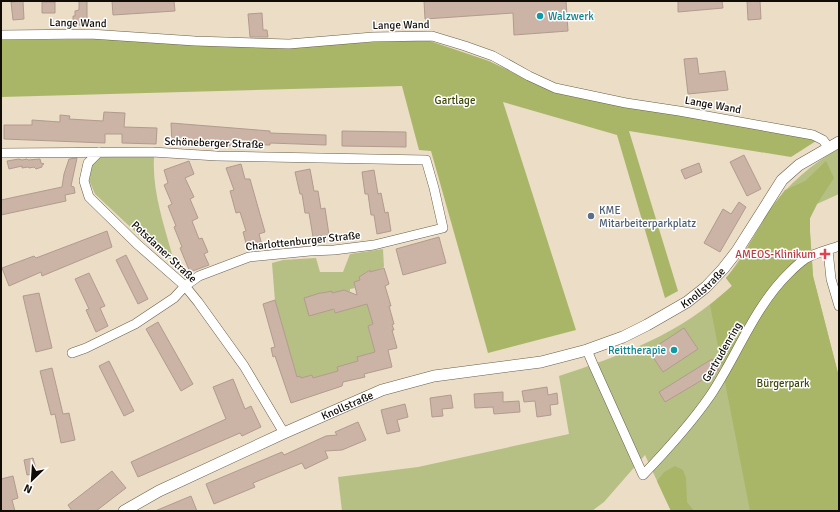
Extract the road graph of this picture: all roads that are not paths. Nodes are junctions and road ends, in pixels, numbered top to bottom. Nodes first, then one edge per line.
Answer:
1 (1, 35) edge
2 (839, 142) edge
3 (829, 148) junction
4 (99, 152) junction
5 (1, 153) edge
6 (426, 160) joint
7 (839, 246) edge
8 (828, 250) junction
9 (185, 286) junction
10 (839, 306) edge
11 (587, 350) junction
12 (72, 353) dead end
13 (284, 433) junction
14 (124, 511) edge

1 - 3 street, Lange Wand
2 - 3 street, Knollstraße
3 - 11 street, Knollstraße
4 - 5 street, Schöneberger Straße
4 - 6 street, Schöneberger Straße
4 - 9 street, Potsdamer Straße
6 - 9 street, Charlottenburger Straße
7 - 8 street, Gertrudenring
8 - 10 street
8 - 11 street, Gertrudenring
9 - 12 street, Charlottenburger Straße
9 - 13 street, Potsdamer Straße
11 - 13 street, Knollstraße
13 - 14 street, Knollstraße

